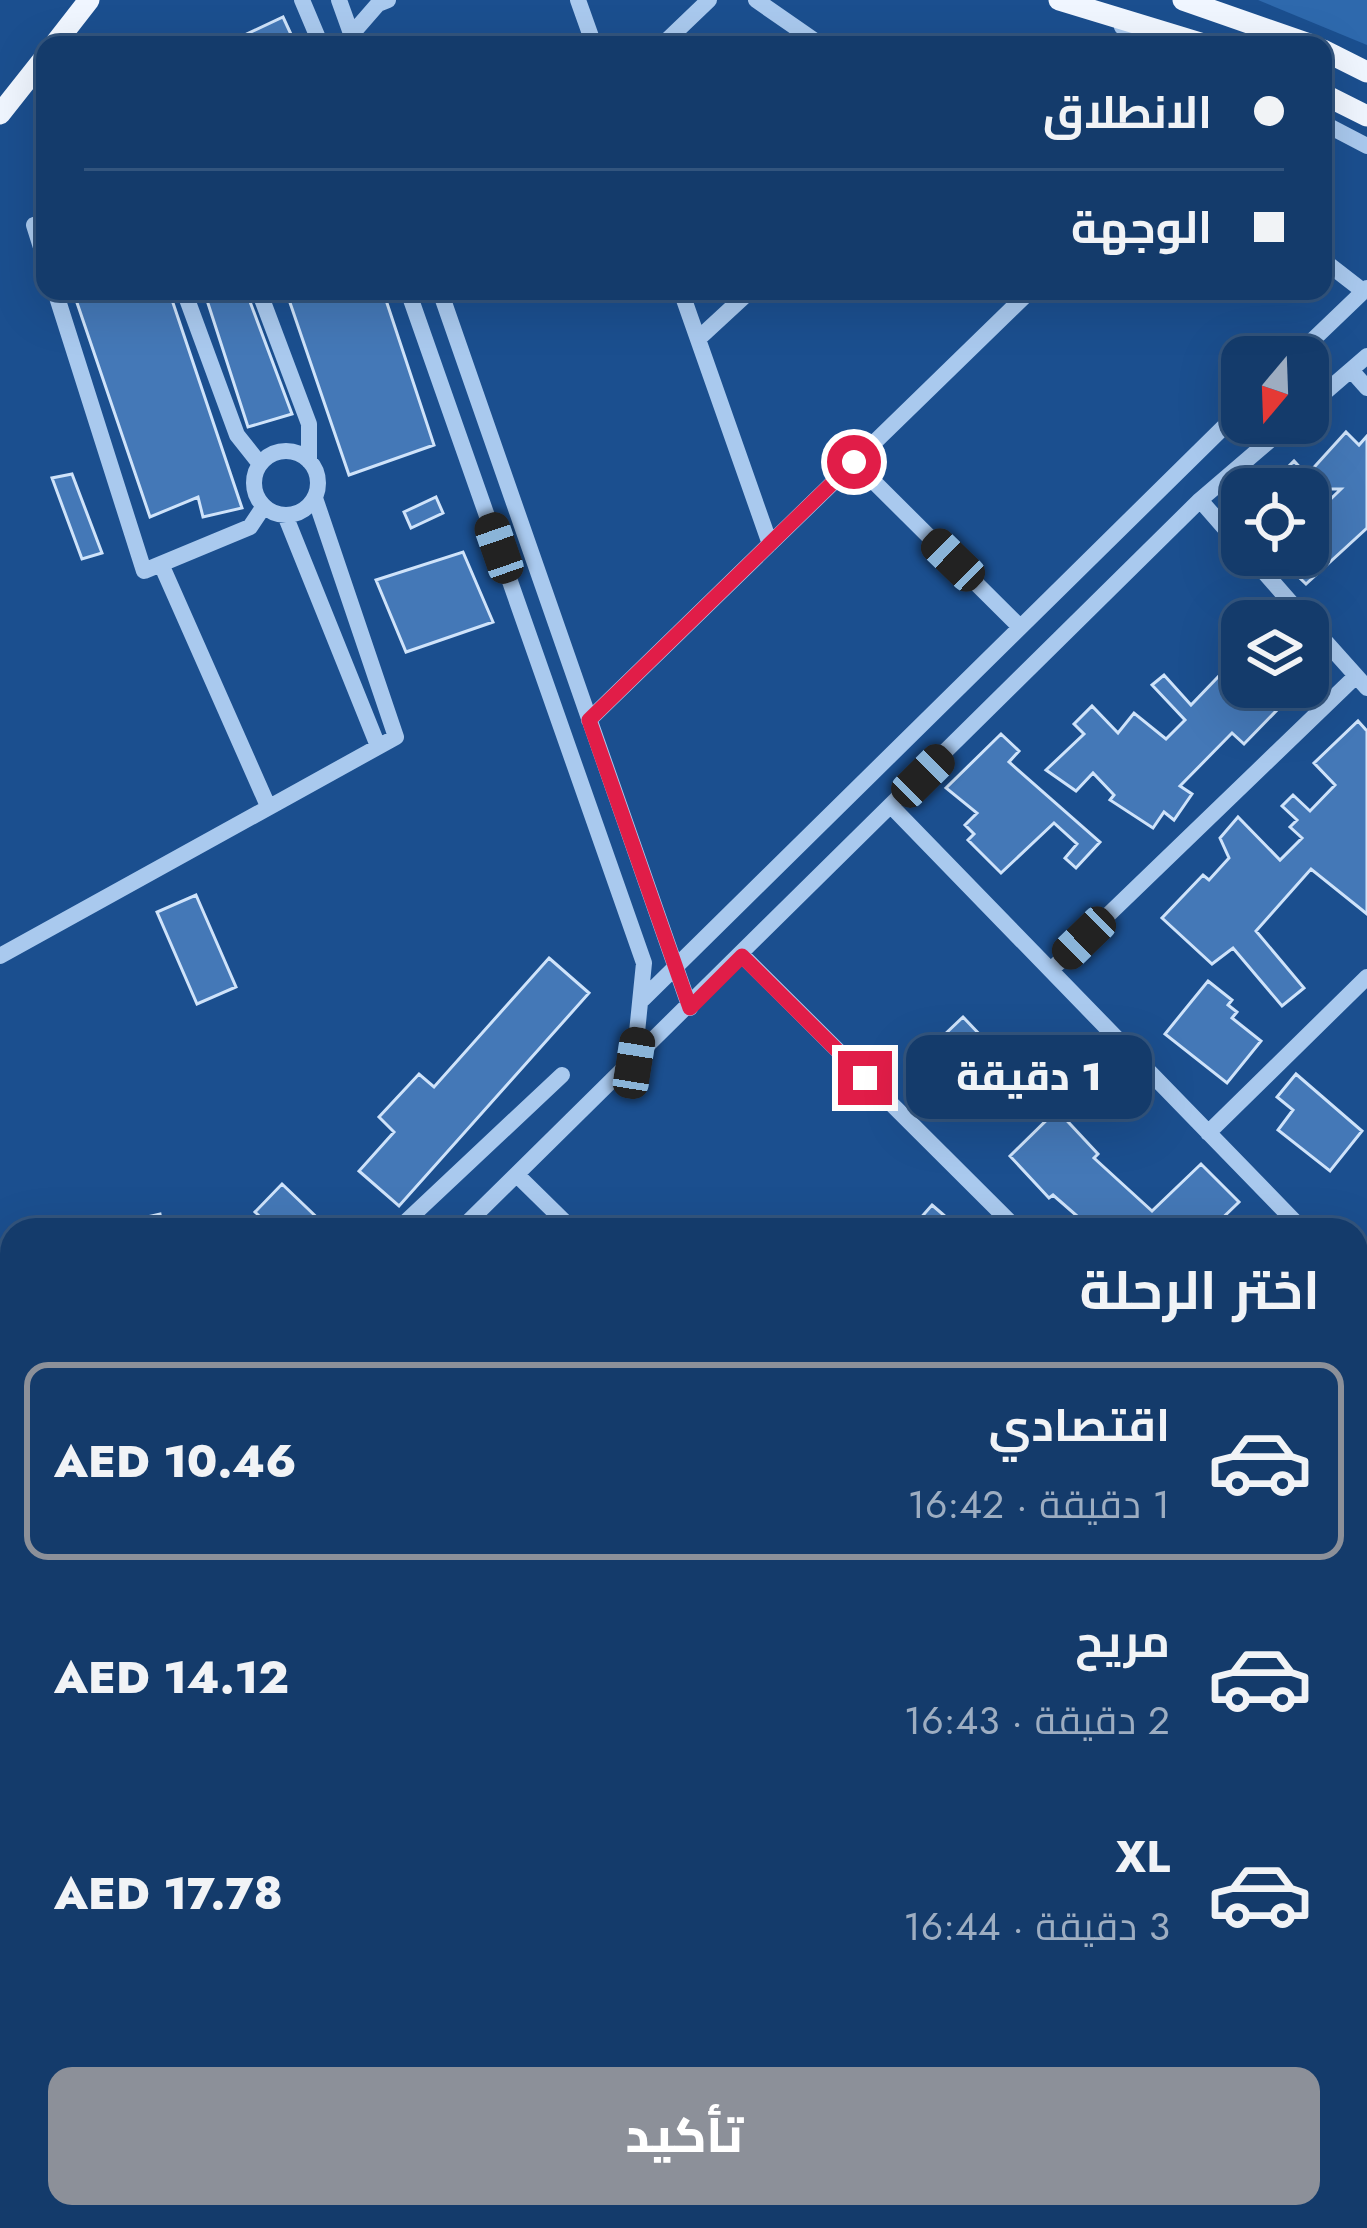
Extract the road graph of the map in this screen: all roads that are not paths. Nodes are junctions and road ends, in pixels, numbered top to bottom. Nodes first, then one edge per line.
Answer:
1 (89, 0) edge
2 (302, 0) edge
3 (339, 0) edge
4 (578, 0) edge
5 (709, 0) edge
6 (756, 0) edge
7 (1048, 0) edge
8 (1059, 0) edge
9 (1183, 0) edge
10 (378, 1) edge
11 (61, 36) edge
12 (317, 36) edge
13 (352, 36) edge
14 (356, 36) edge
15 (591, 36) edge
16 (671, 36) edge
17 (808, 36) edge
18 (1134, 36) edge
19 (1177, 36) edge
20 (1286, 36) edge
21 (1332, 54) edge
22 (36, 68) edge
23 (1367, 72) edge
24 (1332, 98) edge
25 (0, 114) edge
26 (1367, 116) edge
27 (1332, 128) edge
28 (1367, 146) edge
29 (1332, 266) edge
30 (1365, 289) edge
31 (58, 300) edge
32 (187, 300) edge
33 (263, 300) edge
34 (411, 300) edge
35 (443, 300) edge
36 (684, 300) edge
37 (740, 300) edge
38 (1021, 300) edge
39 (1317, 336) edge
40 (698, 339) junction
41 (1367, 356) edge
42 (1351, 370) junction
43 (1367, 388) edge
44 (1329, 389) edge
45 (1221, 429) edge
46 (1265, 444) edge
47 (309, 460) junction
48 (854, 462) junction
49 (260, 464) junction
50 (315, 498) junction
51 (1200, 500) junction
52 (264, 506) junction
53 (285, 515) junction
54 (1221, 524) edge
55 (770, 544) junction
56 (161, 564) junction
57 (1268, 576) edge
58 (1289, 600) edge
59 (1019, 626) junction
60 (1329, 645) edge
61 (1362, 682) edge
62 (589, 720) junction
63 (378, 746) junction
64 (268, 806) junction
65 (892, 807) junction
66 (0, 956) edge
67 (742, 956) junction
68 (675, 967) junction
69 (1051, 970) junction
70 (1367, 977) edge
71 (643, 999) junction
72 (690, 1008) junction
73 (634, 1063) junction
74 (562, 1075) dead end
75 (1208, 1132) junction
76 (518, 1176) junction
77 (410, 1218) edge
78 (473, 1218) edge
79 (561, 1218) edge
80 (1006, 1218) edge
81 (1291, 1218) edge

1 - 11 main road
2 - 12 street
3 - 13 street
4 - 15 street
5 - 16 street
6 - 17 street
7 - 18 street
8 - 19 main road
9 - 20 main road
10 - 14 street
21 - 23 main road
22 - 25 main road
24 - 26 main road
27 - 28 street
29 - 30 street
30 - 39 street
31 - 56 street
32 - 49 street
33 - 47 street
34 - 71 street
35 - 62 street
36 - 40 street
37 - 40 street
38 - 48 street
40 - 55 street
41 - 42 street
42 - 43 street
42 - 44 street
45 - 59 street
46 - 51 street
47 - 49 street
47 - 50 street
48 - 55 street
48 - 59 street
49 - 52 street
50 - 53 street
50 - 63 street
51 - 54 street
51 - 65 street
52 - 53 street
52 - 56 street
53 - 63 street
55 - 62 street
56 - 64 street
57 - 58 street
59 - 68 street
60 - 61 street
61 - 69 street
62 - 68 street
63 - 64 street
64 - 66 street
65 - 67 street
65 - 69 street
67 - 72 street
67 - 80 street
68 - 71 street
68 - 72 street
69 - 75 street
70 - 75 street
71 - 73 street
72 - 73 street
73 - 76 street
74 - 77 street
75 - 81 street
76 - 78 street
76 - 79 street

